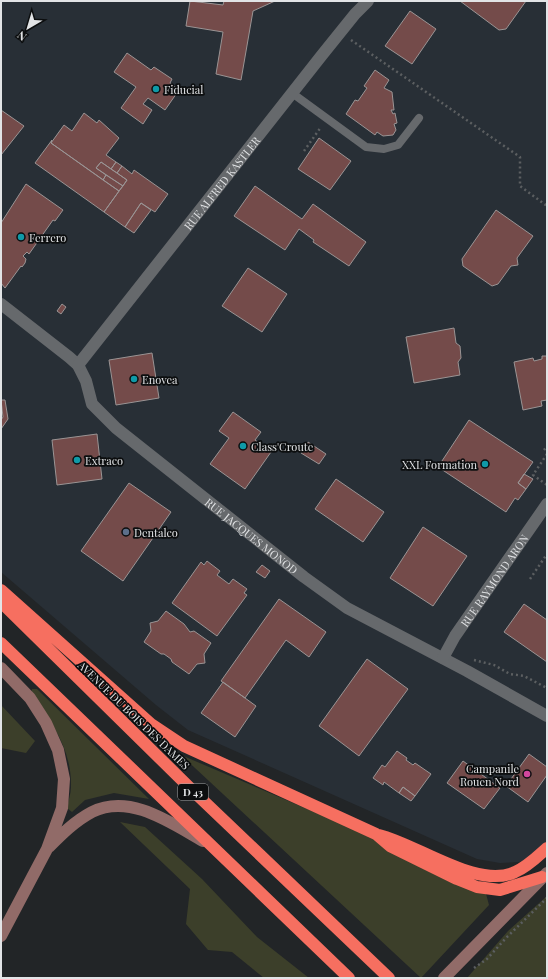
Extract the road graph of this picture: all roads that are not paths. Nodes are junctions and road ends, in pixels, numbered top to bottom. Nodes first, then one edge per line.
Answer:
1 (368, 1) edge
2 (292, 94) junction
3 (419, 118) dead end
4 (1, 304) edge
5 (78, 366) junction
6 (547, 504) edge
7 (1, 590) edge
8 (1, 602) edge
9 (1, 643) edge
10 (443, 658) junction
11 (1, 668) edge
12 (547, 716) edge
13 (376, 834) junction
14 (207, 843) junction
15 (547, 848) edge
16 (47, 849) junction
17 (544, 875) edge
18 (1, 936) edge
19 (349, 978) edge
20 (389, 978) edge
21 (444, 978) edge

1 - 2 street, RUE ALFRED KASTLER
2 - 3 lane
2 - 5 street, RUE ALFRED KASTLER
4 - 5 street, RUE JACQUES MONOD
5 - 10 street, RUE JACQUES MONOD
6 - 10 street, RUE RAYMOND ARON
7 - 13 highway
8 - 20 highway, AVENUE DU BOIS DES DAMES / D 43
9 - 14 highway, D 43
10 - 12 street, RUE JACQUES MONOD
11 - 16 main road
13 - 15 highway
13 - 17 highway
14 - 16 main road
14 - 19 highway, D 43
16 - 18 main road
17 - 21 main road

